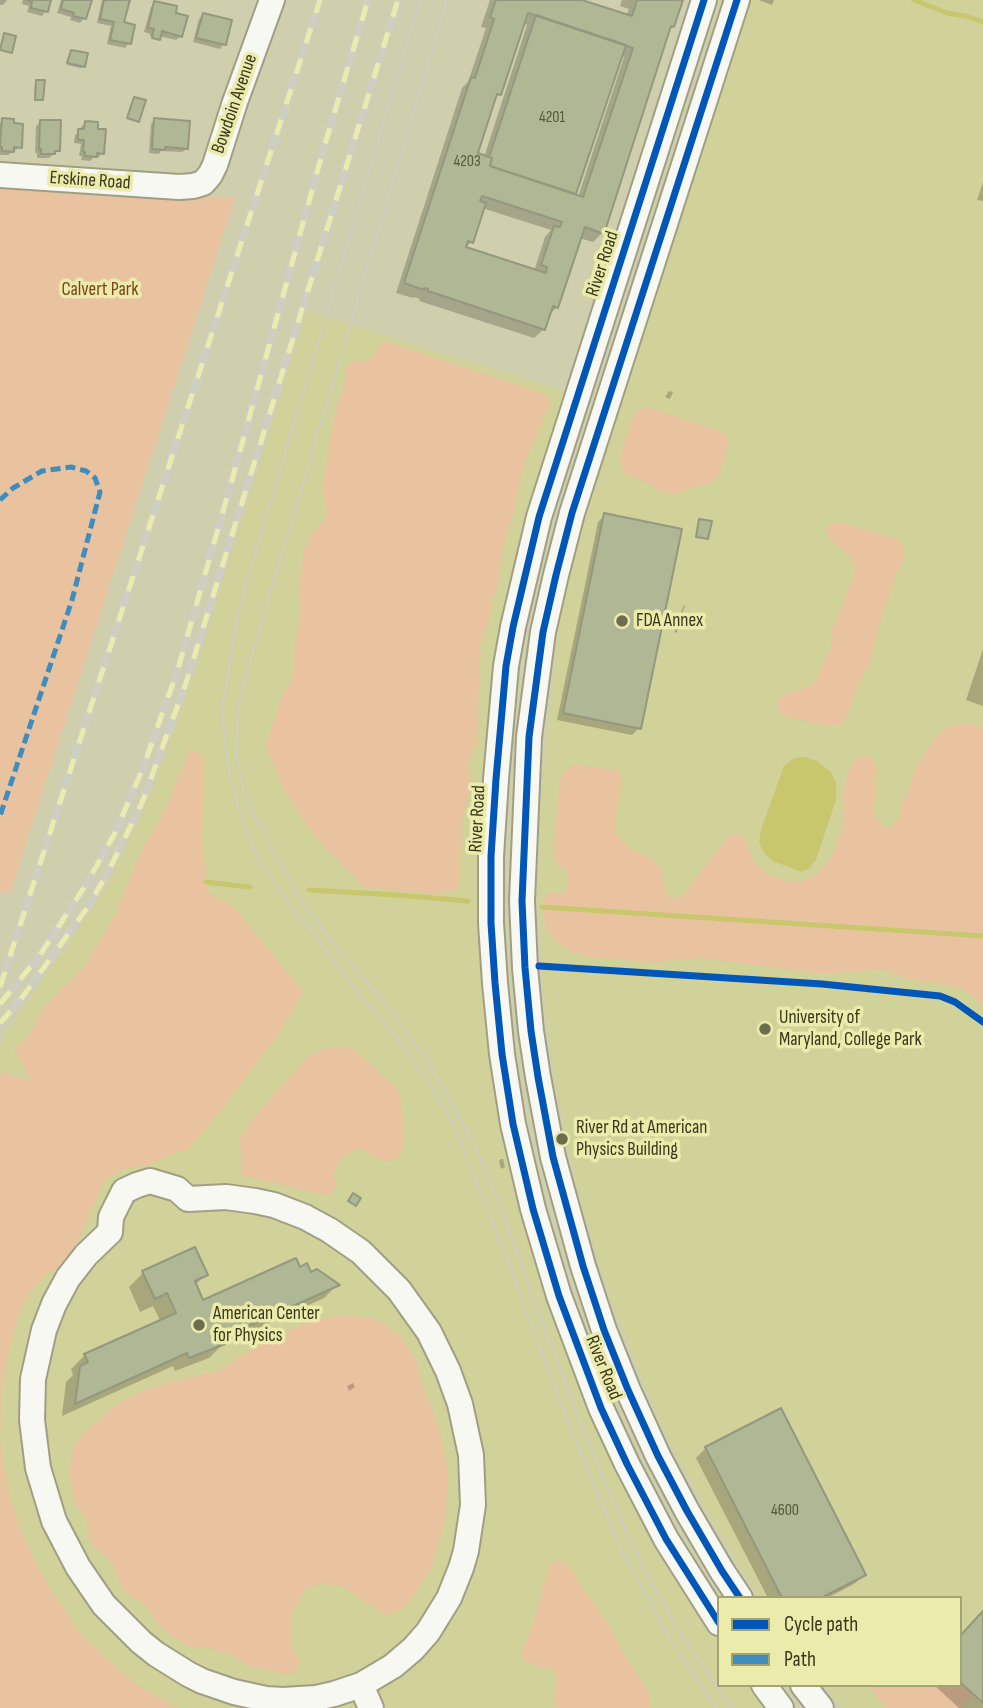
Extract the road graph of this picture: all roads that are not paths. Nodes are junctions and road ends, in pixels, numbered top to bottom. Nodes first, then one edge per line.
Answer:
1 (272, 0) edge
2 (704, 0) edge
3 (737, 0) edge
4 (0, 175) edge
5 (179, 187) joint
6 (739, 1596) edge
7 (717, 1620) edge
8 (361, 1685) junction
9 (765, 1687) edge
10 (805, 1687) edge
11 (371, 1708) edge
12 (781, 1708) edge
13 (821, 1708) edge

1 - 5 street, Bowdoin Avenue
2 - 7 street, River Road
3 - 6 street, River Road
4 - 5 street, Erskine Road
8 - 8 street
8 - 11 street
9 - 12 street
10 - 13 street

